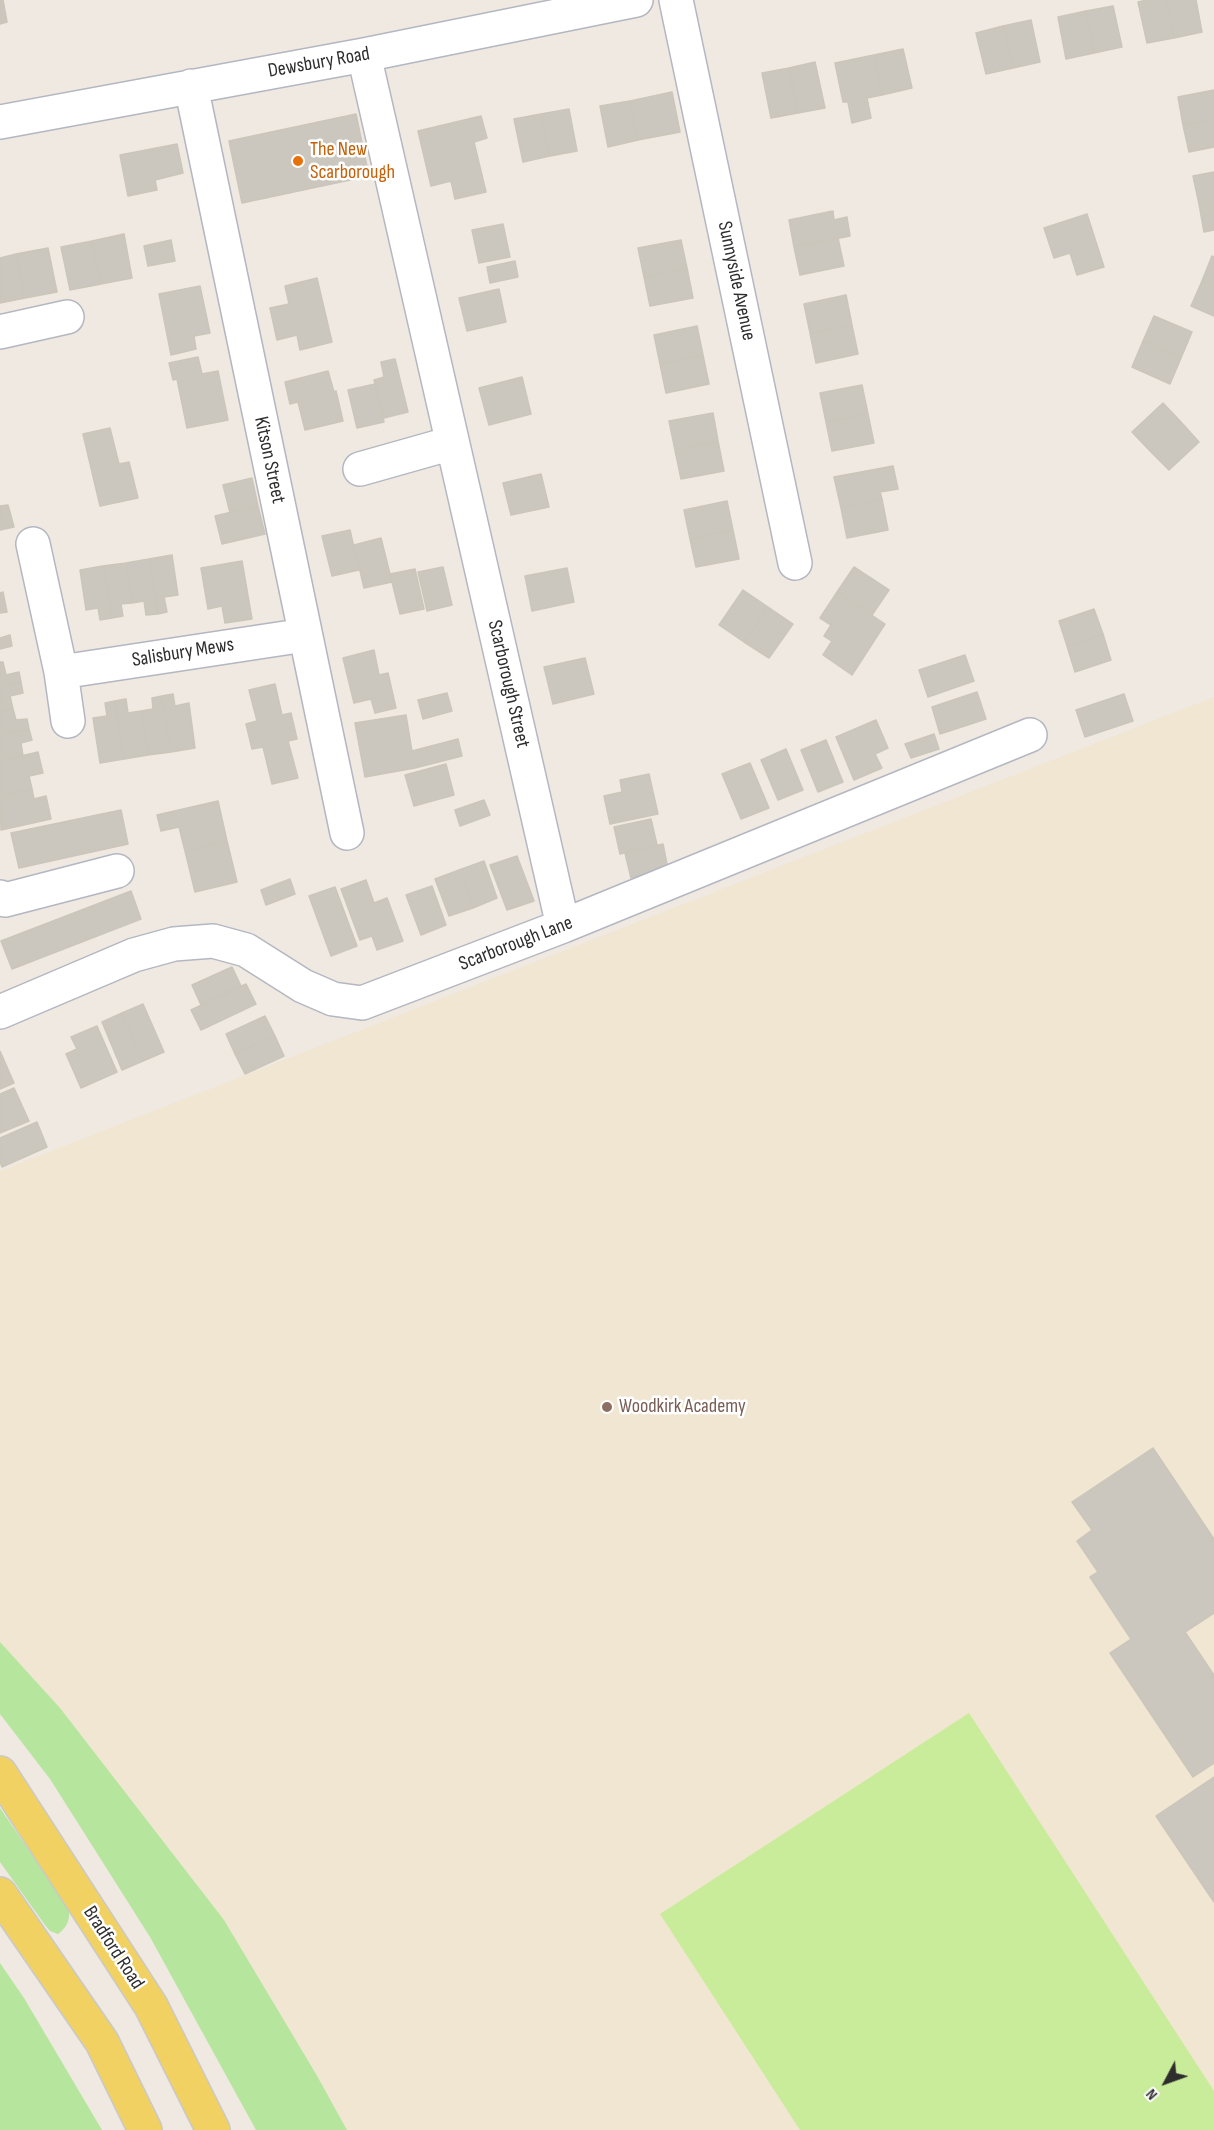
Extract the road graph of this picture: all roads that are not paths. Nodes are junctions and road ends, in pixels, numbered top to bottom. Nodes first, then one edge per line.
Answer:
1 (636, 0) edge
2 (676, 0) edge
3 (364, 55) junction
4 (191, 86) junction
5 (0, 122) edge
6 (67, 317) dead end
7 (0, 332) edge
8 (452, 443) junction
9 (360, 469) dead end
10 (33, 544) dead end
11 (795, 563) dead end
12 (305, 635) junction
13 (61, 672) junction
14 (68, 721) dead end
15 (1030, 735) dead end
16 (347, 833) dead end
17 (117, 871) dead end
18 (0, 897) edge
19 (563, 926) junction
20 (0, 1012) edge
21 (0, 1773) edge
22 (0, 1894) edge
23 (145, 2130) edge
24 (213, 2130) edge

1 - 3 street, Dewsbury Road
2 - 11 street, Sunnyside Avenue
3 - 4 street, Dewsbury Road
3 - 8 street, Scarborough Street
4 - 5 street, Dewsbury Road
4 - 12 street, Kitson Street
6 - 7 street
8 - 9 street
8 - 19 street, Scarborough Street
10 - 13 street
12 - 13 street, Salisbury Mews
12 - 16 street, Kitson Street
13 - 14 street
15 - 19 street, Scarborough Lane
17 - 18 street
19 - 20 street, Scarborough Lane
21 - 24 main road, Bradford Road
22 - 23 main road

